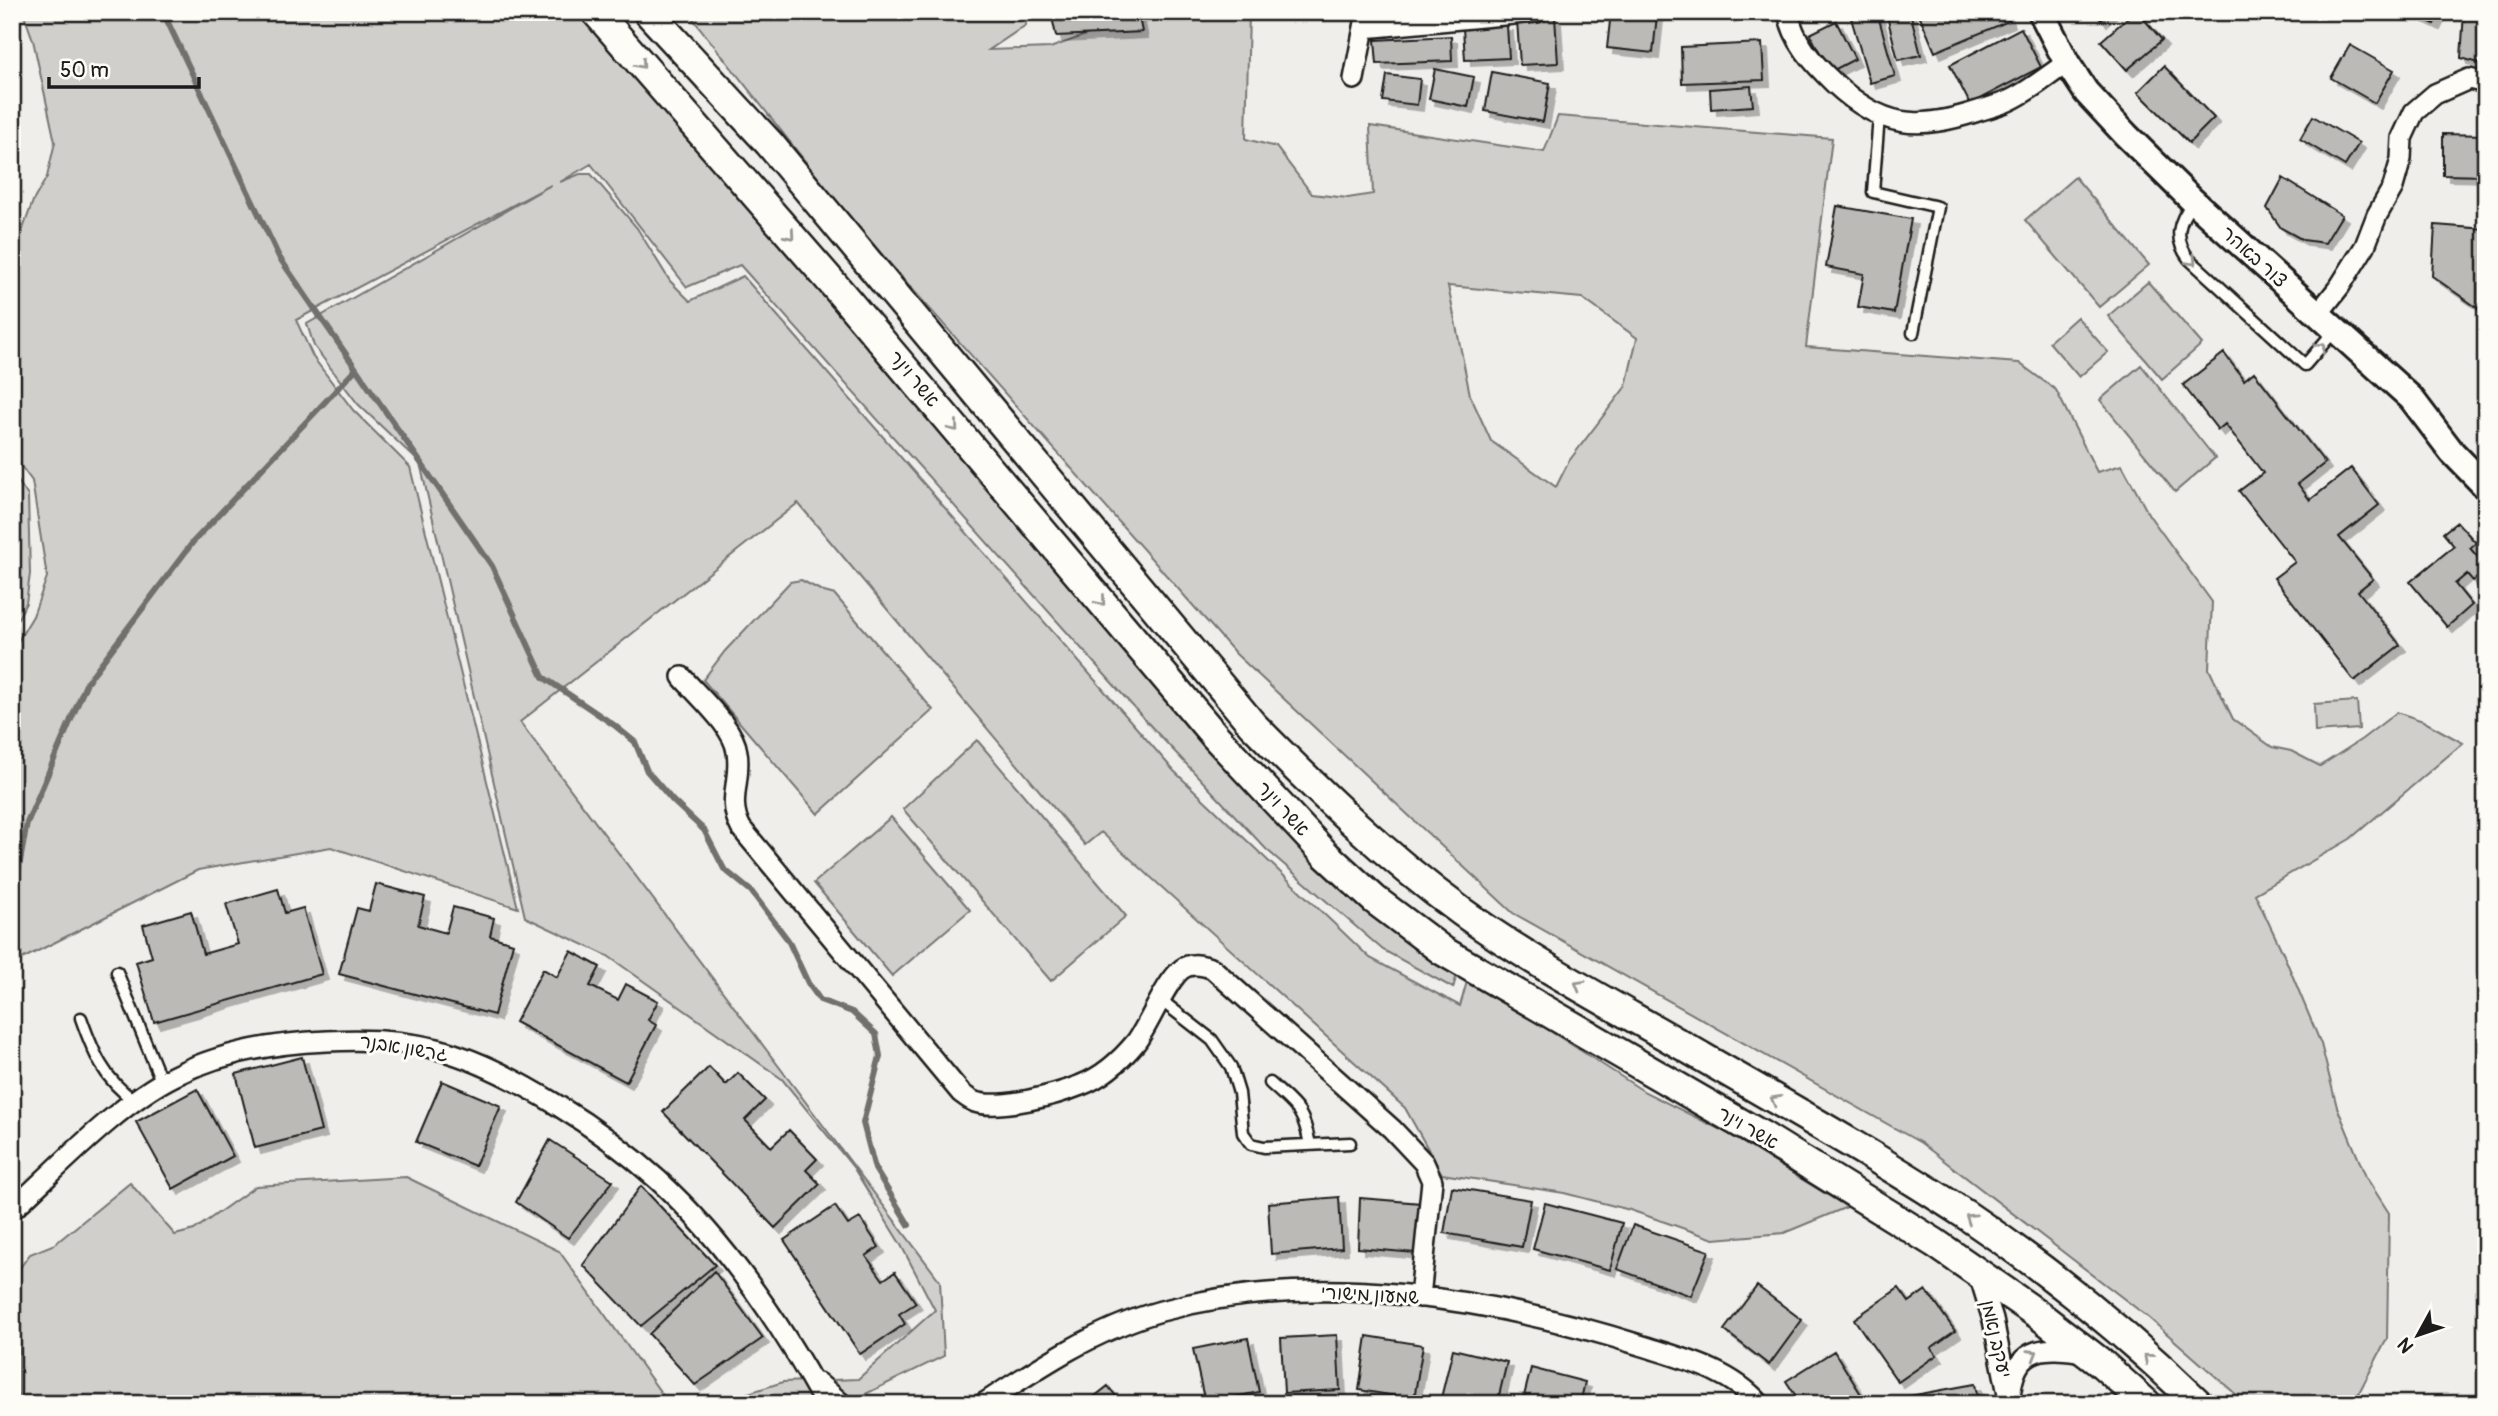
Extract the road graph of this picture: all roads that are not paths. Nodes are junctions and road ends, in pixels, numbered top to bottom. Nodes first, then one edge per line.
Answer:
1 (596, 12) edge
2 (648, 12) edge
3 (1537, 12) edge
4 (1788, 12) edge
5 (2041, 12) edge
6 (1487, 15) edge
7 (1365, 20) edge
8 (2067, 63) junction
9 (1354, 79) dead end
10 (2486, 83) edge
11 (1879, 116) junction
12 (2193, 201) junction
13 (2327, 322) junction
14 (1913, 333) dead end
15 (2486, 487) edge
16 (682, 677) dead end
17 (117, 971) dead end
18 (1162, 1000) junction
19 (81, 1018) dead end
20 (162, 1083) junction
21 (1270, 1083) dead end
22 (135, 1101) junction
23 (1350, 1143) dead end
24 (1310, 1145) junction
25 (12, 1210) edge
26 (1979, 1274) junction
27 (1420, 1297) junction
28 (2087, 1352) junction
29 (806, 1369) junction
30 (2010, 1403) edge
31 (825, 1404) edge
32 (842, 1404) edge
33 (983, 1404) edge
34 (1760, 1404) edge
35 (2147, 1404) edge
36 (2199, 1404) edge

1 -> 26 main road, אשר וינר
36 -> 2 main road, אשר וינר
3 - 6 street
4 - 11 street
5 - 8 street, צור באהר
6 - 7 street
7 - 9 street
8 - 11 street
8 - 12 street, צור באהר
10 - 13 street
11 - 14 lane
12 - 13 street, צור באהר
12 -> 13 lane
13 - 15 street, צור באהר
16 - 18 street
17 - 20 lane
18 - 24 lane
18 - 27 street
19 - 22 lane
20 - 22 street, גרשון אבנר
20 - 29 street, גרשון אבנר
21 - 24 lane
22 - 25 street, גרשון אבנר
23 - 24 lane
26 - 28 main road, אשר וינר
26 - 30 street, יעקב נאמן
27 - 33 street, שמעון מישורי
27 - 34 street, שמעון מישורי
30 -> 28 street
28 - 35 main road, אשר וינר
29 - 31 street, גרשון אבנר
29 - 32 street, גרשון אבנר

